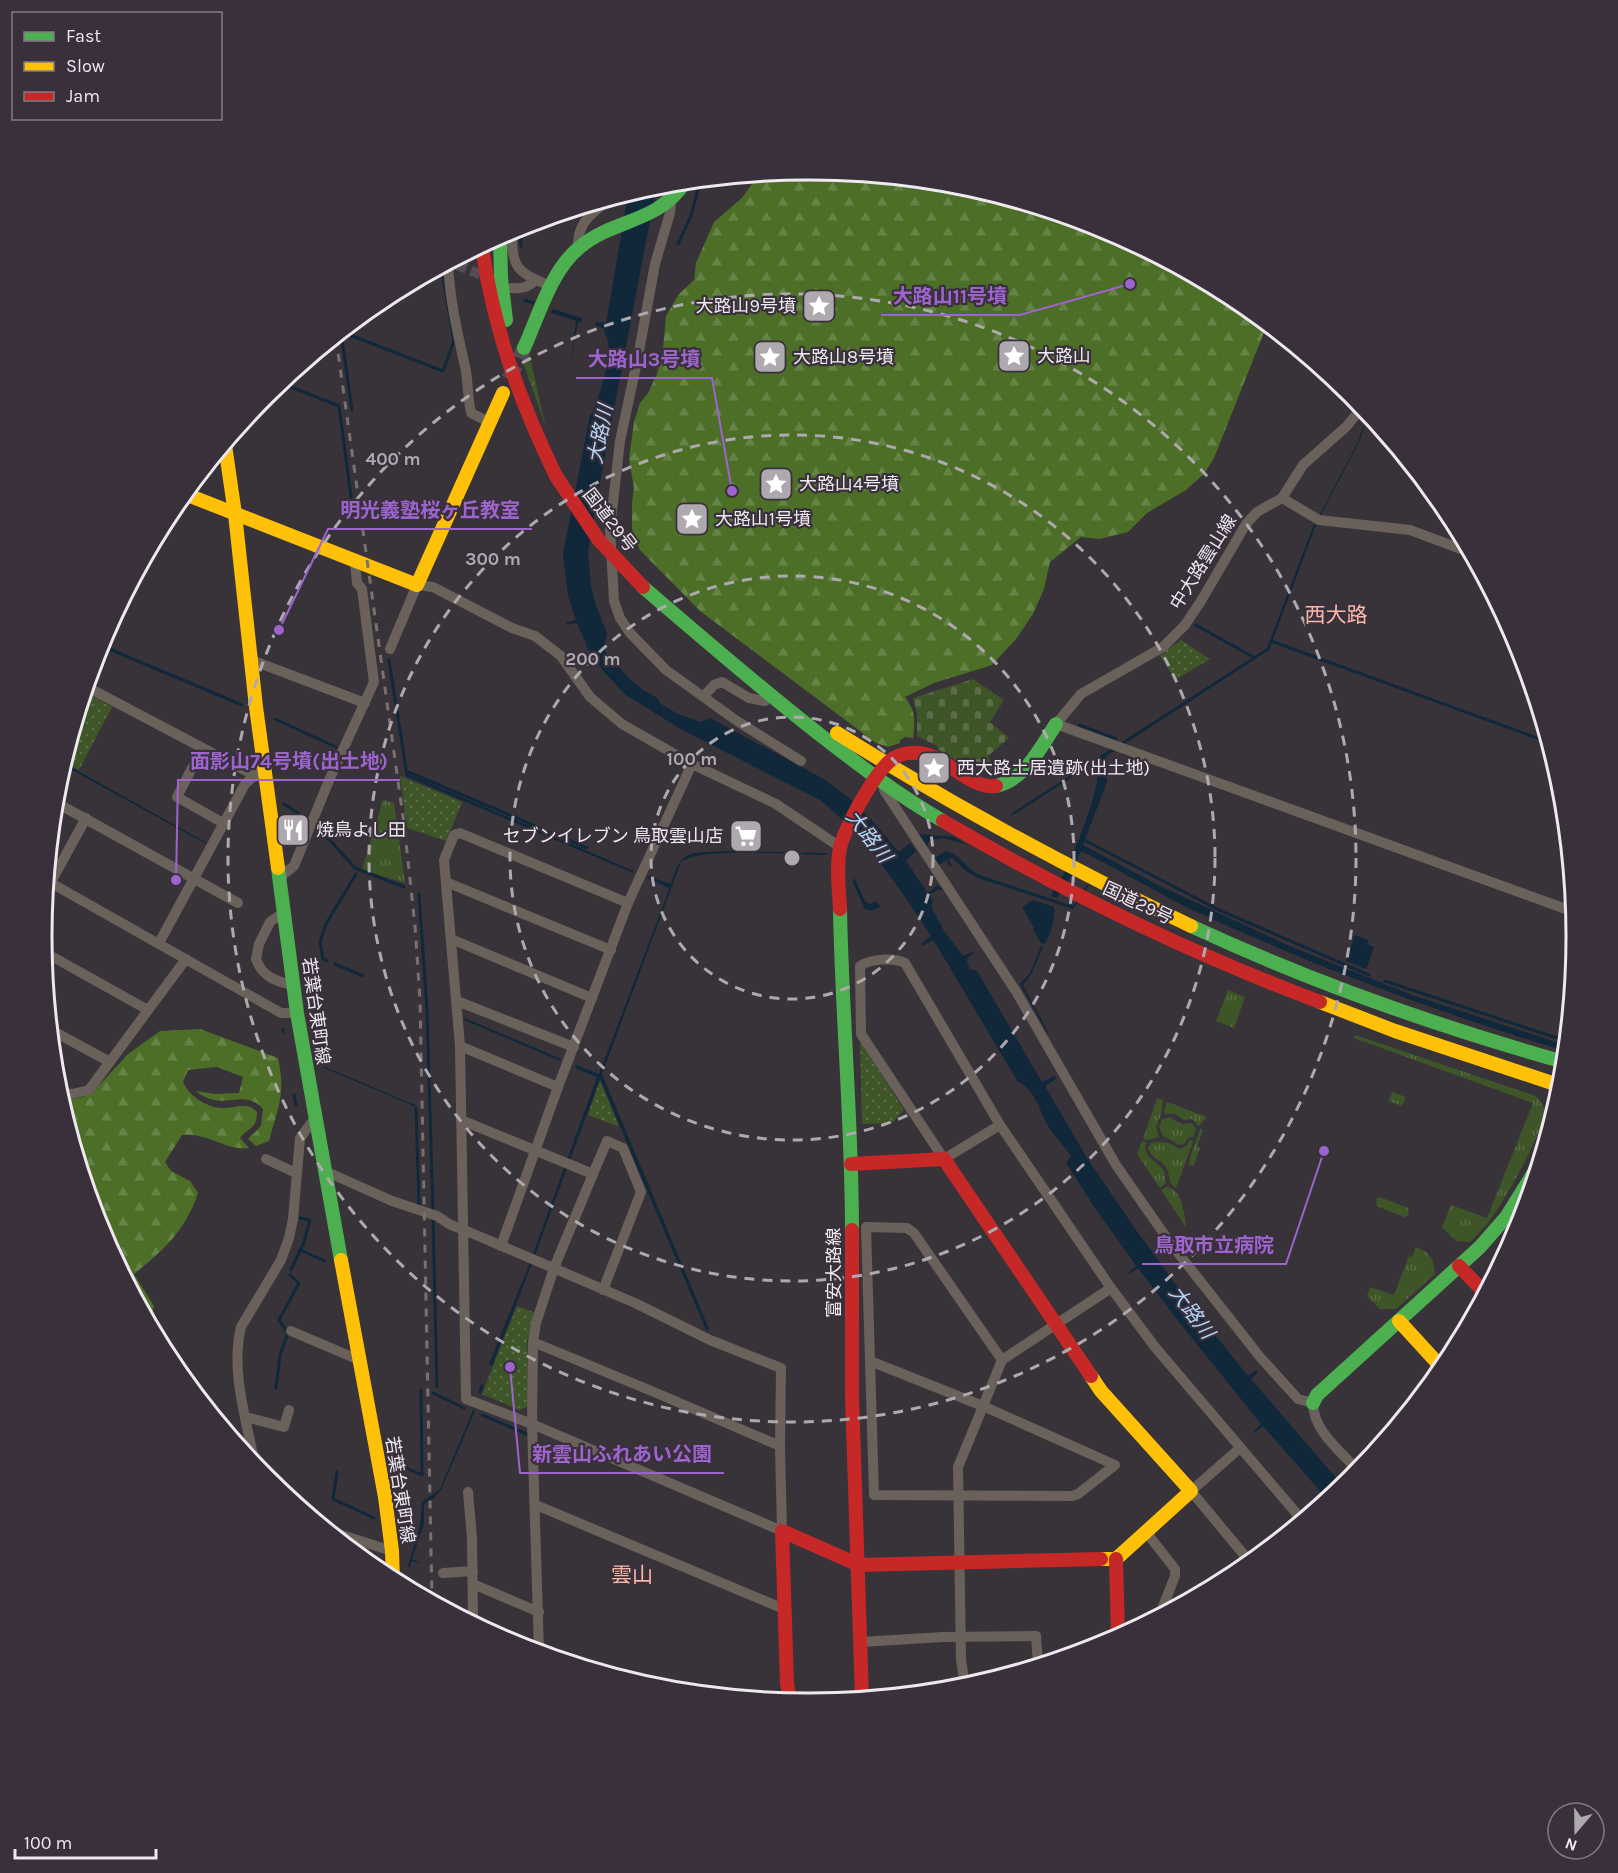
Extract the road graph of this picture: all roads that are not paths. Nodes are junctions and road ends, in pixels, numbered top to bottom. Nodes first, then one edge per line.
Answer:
1 (678, 192) edge
2 (671, 201) junction
3 (592, 212) edge
4 (513, 241) edge
5 (500, 246) edge
6 (578, 248) junction
7 (483, 254) edge
8 (474, 258) edge
9 (451, 270) edge
10 (536, 280) junction
11 (552, 287) junction
12 (512, 288) dead end
13 (524, 348) tunnel mouth
14 (505, 359) junction
15 (503, 393) tunnel mouth
16 (1356, 415) edge
17 (489, 422) junction
18 (227, 455) edge
19 (194, 497) edge
20 (1282, 498) junction
21 (236, 513) junction
22 (1458, 548) edge
23 (355, 561) junction
24 (417, 585) junction
25 (390, 650) dead end
26 (251, 660) junction
27 (742, 671) junction
28 (94, 691) edge
29 (704, 696) junction
30 (765, 701) dead end
31 (364, 703) junction
32 (1056, 724) junction
33 (202, 749) junction
34 (801, 761) dead end
35 (692, 764) junction
36 (888, 764) junction
37 (266, 765) junction
38 (254, 775) junction
39 (876, 777) junction
40 (64, 807) edge
41 (86, 818) junction
42 (223, 823) junction
43 (840, 848) junction
44 (55, 875) edge
45 (280, 877) junction
46 (193, 878) junction
47 (446, 882) junction
48 (54, 889) edge
49 (238, 903) dead end
50 (628, 903) junction
51 (1565, 909) edge
52 (284, 912) junction
53 (451, 939) junction
54 (159, 943) junction
55 (610, 950) junction
56 (53, 957) edge
57 (186, 959) junction
58 (294, 985) junction
59 (592, 998) junction
60 (457, 1001) junction
61 (147, 1010) junction
62 (297, 1013) junction
63 (59, 1034) edge
64 (460, 1046) junction
65 (574, 1047) junction
66 (1555, 1059) edge
67 (110, 1062) junction
68 (1551, 1083) edge
69 (558, 1087) junction
70 (69, 1094) edge
71 (315, 1118) junction
72 (461, 1120) junction
73 (1000, 1125) junction
74 (534, 1151) junction
75 (266, 1159) dead end
76 (944, 1159) junction
77 (851, 1164) junction
78 (325, 1172) junction
79 (296, 1173) junction
80 (593, 1174) junction
81 (1519, 1197) edge
82 (462, 1229) junction
83 (501, 1246) junction
84 (1459, 1266) junction
85 (554, 1269) junction
86 (1479, 1287) edge
87 (1111, 1288) junction
88 (603, 1290) junction
89 (1399, 1321) junction
90 (1057, 1323) junction
91 (291, 1331) dead end
92 (533, 1342) junction
93 (359, 1360) junction
94 (1002, 1360) junction
95 (870, 1361) junction
96 (1435, 1361) edge
97 (1313, 1403) junction
98 (983, 1406) junction
99 (289, 1410) dead end
100 (246, 1417) junction
101 (532, 1424) junction
102 (780, 1446) junction
103 (252, 1447) edge
104 (1240, 1448) junction
105 (1351, 1463) edge
106 (1191, 1491) junction
107 (468, 1492) dead end
108 (958, 1494) junction
109 (536, 1505) junction
110 (1297, 1514) edge
111 (782, 1531) junction
112 (1146, 1532) junction
113 (348, 1537) edge
114 (392, 1551) junction
115 (1244, 1555) edge
116 (1116, 1559) junction
117 (960, 1563) junction
118 (859, 1565) junction
119 (393, 1568) edge
120 (472, 1571) junction
121 (443, 1573) dead end
122 (473, 1584) junction
123 (1164, 1604) edge
124 (784, 1609) junction
125 (539, 1612) junction
126 (474, 1615) edge
127 (1118, 1627) edge
128 (962, 1637) junction
129 (861, 1642) junction
130 (539, 1643) edge
131 (1037, 1657) edge
132 (964, 1677) edge
133 (862, 1691) edge
134 (788, 1692) edge

1 - 2 main road
2 - 6 main road
2 - 29 street
3 - 6 street
4 - 10 street
5 - 14 main road
6 - 11 main road
7 - 14 main road, 国道29号
8 - 14 main road
9 - 17 street
10 - 11 street
10 - 12 street
11 - 13 main road
14 - 27 main road, 国道29号, bridge
15 - 17 main road
16 - 20 street, 中大路雲山線
17 - 24 main road
18 - 21 main road, 若葉台東町線
19 - 21 main road
20 - 22 street
20 - 32 street, 中大路雲山線
21 - 23 main road
21 - 26 main road, 若葉台東町線
23 - 24 main road
23 - 31 street
24 - 25 street
24 - 35 street
26 - 31 street
26 - 37 main road, 若葉台東町線
27 - 36 main road, 国道29号
27 - 39 main road, 国道29号
28 - 33 street
29 - 30 street
29 - 34 street
31 - 45 street
32 - 36 main road, 中大路雲山線
32 - 51 street
33 - 38 street
33 - 42 street
35 - 43 street
35 - 50 street
36 - 39 main road, 中大路雲山線
36 - 66 main road, 国道29号
37 - 38 street
37 - 45 main road, 若葉台東町線
38 - 42 street
39 - 43 main road, 中大路雲山線
39 - 68 main road, 国道29号
39 - 97 street
40 - 41 street
41 - 44 street
41 - 46 street
42 - 46 street
43 - 77 main road, 富安大路線
45 - 52 main road, 若葉台東町線
46 - 49 street
46 - 54 street
47 - 50 street
47 - 53 street
47 - 55 street
48 - 54 street
50 - 55 street
52 - 58 main road, 若葉台東町線
52 - 58 street
53 - 59 street
53 - 60 street
54 - 57 street
55 - 59 street
56 - 61 street
57 - 61 street
57 - 62 street
58 - 62 main road, 若葉台東町線
59 - 65 street
60 - 64 street
60 - 65 street
61 - 67 street
62 - 71 main road, 若葉台東町線
63 - 67 street
64 - 69 street
64 - 72 street
65 - 69 street
67 - 70 street
69 - 74 street
71 - 78 main road, 若葉台東町線
71 - 79 street
72 - 74 street
72 - 82 street
73 - 76 street
73 - 76 street
73 - 87 street
74 - 80 street
74 - 83 street
75 - 79 street
76 - 77 main road
76 - 90 main road
77 - 118 main road, 富安大路線
78 - 82 street
78 - 93 main road, 若葉台東町線
79 - 100 street
80 - 85 street
80 - 88 street
81 - 84 main road
82 - 83 street
82 - 101 street
83 - 85 street
84 - 86 main road
84 - 89 main road
85 - 88 street
85 - 92 street
87 - 90 street
87 - 104 street
88 - 102 street
89 - 96 main road
89 - 97 main road
90 - 94 street
90 - 106 main road
91 - 93 street
92 - 101 street
92 - 102 street
93 - 114 main road, 若葉台東町線
94 - 95 street
94 - 98 street
95 - 98 street
95 - 108 street
97 - 105 street
98 - 108 street
98 - 108 street
99 - 100 street
100 - 103 street
101 - 109 street
101 - 111 street
102 - 111 street
104 - 106 street
104 - 110 street
106 - 112 main road
106 - 115 street
107 - 120 street
108 - 117 street
109 - 124 street
109 - 125 street
111 - 118 main road
111 - 124 main road
112 - 116 main road
112 - 123 street
113 - 114 street
114 - 119 main road, 若葉台東町線
116 - 117 main road
116 - 127 main road
117 - 118 main road
117 - 128 street
118 - 129 main road, 富安大路線
120 - 121 street
120 - 122 street
122 - 125 street
122 - 126 street
124 - 134 main road
125 - 130 street
128 - 129 street
128 - 131 street
128 - 132 street
129 - 133 main road, 富安大路線

